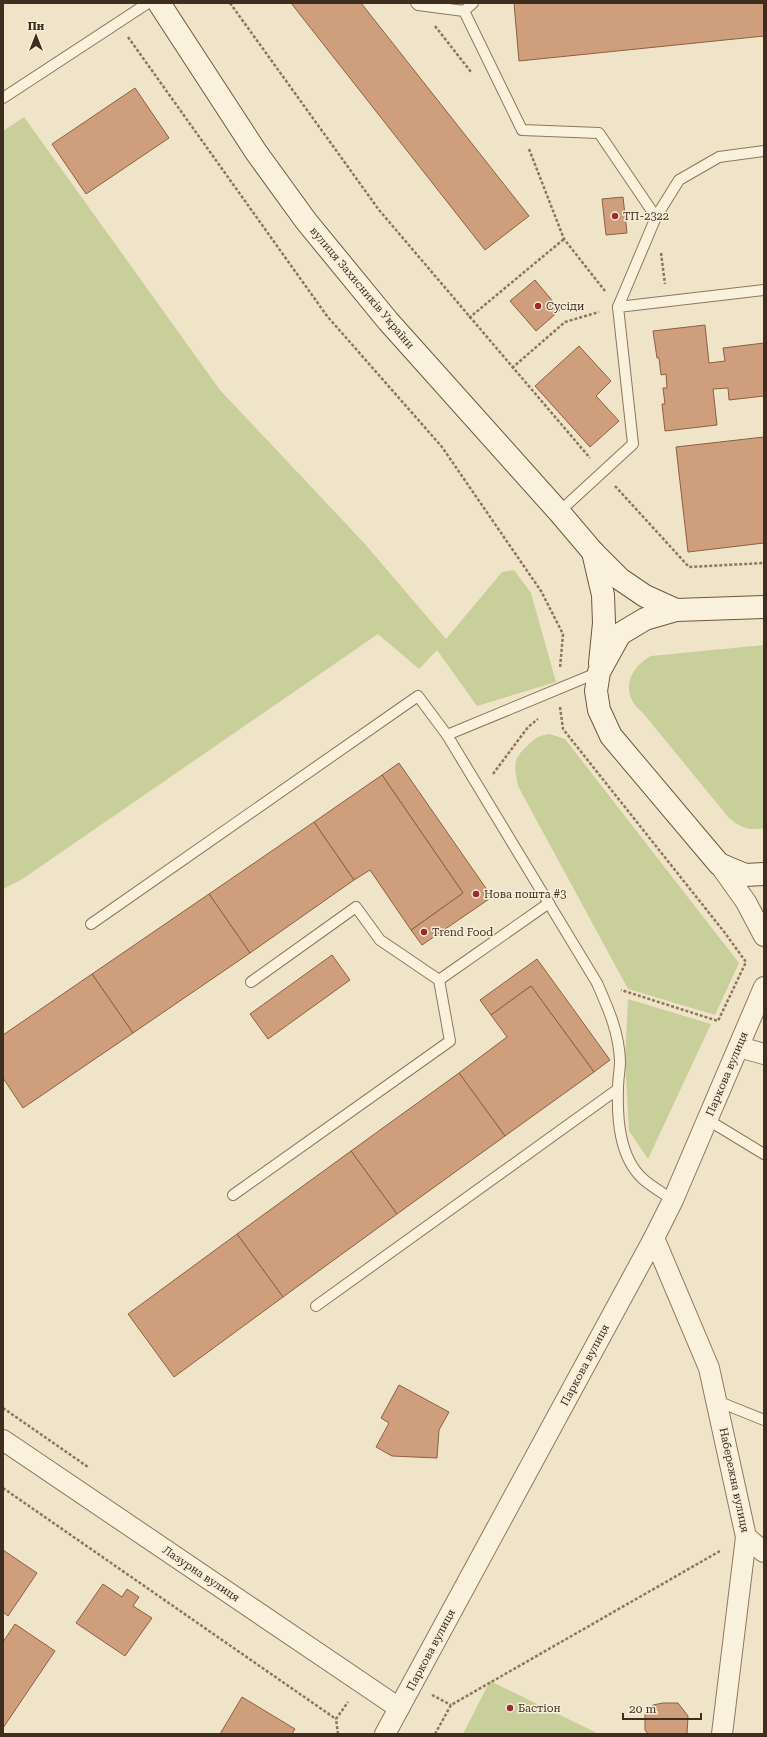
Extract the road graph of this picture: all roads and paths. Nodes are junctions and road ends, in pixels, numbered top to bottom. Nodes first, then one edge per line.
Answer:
1 (148, 3) edge
2 (159, 3) edge
3 (230, 3) edge
4 (473, 3) edge
5 (417, 4) edge
6 (464, 11) junction
7 (118, 23) junction
8 (476, 78) dead end
9 (3, 98) edge
10 (522, 130) junction
11 (764, 152) edge
12 (656, 217) junction
13 (564, 239) junction
14 (764, 290) edge
15 (668, 301) junction
16 (618, 307) junction
17 (469, 318) junction
18 (512, 368) junction
19 (602, 472) junction
20 (559, 512) junction
21 (593, 552) junction
22 (764, 563) edge
23 (764, 607) edge
24 (676, 610) junction
25 (599, 672) junction
26 (559, 689) junction
27 (539, 718) dead end
28 (447, 735) junction
29 (480, 790) junction
30 (719, 864) junction
31 (764, 874) edge
32 (549, 903) junction
33 (91, 924) dead end
34 (764, 936) edge
35 (440, 980) junction
36 (251, 982) dead end
37 (597, 983) junction
38 (764, 987) edge
39 (739, 1047) junction
40 (764, 1054) edge
41 (618, 1089) junction
42 (708, 1120) junction
43 (764, 1154) edge
44 (233, 1195) dead end
45 (673, 1200) junction
46 (654, 1238) junction
47 (316, 1306) dead end
48 (717, 1401) junction
49 (764, 1420) edge
50 (3, 1440) edge
51 (3, 1488) edge
52 (746, 1537) junction
53 (764, 1552) edge
54 (399, 1708) junction
55 (338, 1734) edge
56 (385, 1734) edge
57 (435, 1734) edge
58 (722, 1734) edge

1 - 7 lane
2 - 20 street, вулиця Захисників України
3 - 17 path
4 - 6 lane
5 - 6 lane
5 - 8 path
6 - 10 lane
7 - 9 lane
7 - 26 path
10 - 12 lane
10 - 13 path
11 - 12 lane
12 - 15 path
12 - 16 lane
13 - 16 path
13 - 17 path
14 - 15 lane
15 - 16 lane
16 - 18 path
16 - 19 lane
17 - 18 path
18 - 19 path
19 - 20 lane
19 - 22 path
20 - 21 street, вулиця Захисників України
21 - 24 street, вулиця Захисників України
21 - 25 street
23 - 24 street
24 - 25 street
25 - 26 lane
25 - 30 street
26 - 28 lane
26 - 37 path
27 - 29 path
28 - 29 lane
28 - 33 lane
29 - 32 lane
30 - 31 street
30 - 34 street
32 - 35 lane
32 - 37 lane
35 - 36 lane
35 - 44 lane
37 - 41 lane
38 - 39 street, Паркова вулиця
39 - 40 street
39 - 42 street, Паркова вулиця
41 - 45 lane
41 - 47 lane
42 - 43 lane
42 - 45 street, Паркова вулиця
45 - 46 street, Паркова вулиця
46 - 48 street, Набережна вулиця
46 - 54 street, Паркова вулиця
48 - 49 lane
48 - 52 street, Набережна вулиця
50 - 54 street, Лазурна вулиця
51 - 55 path
52 - 53 street
52 - 57 path
52 - 58 street, Набережна вулиця
54 - 56 street, Паркова вулиця

